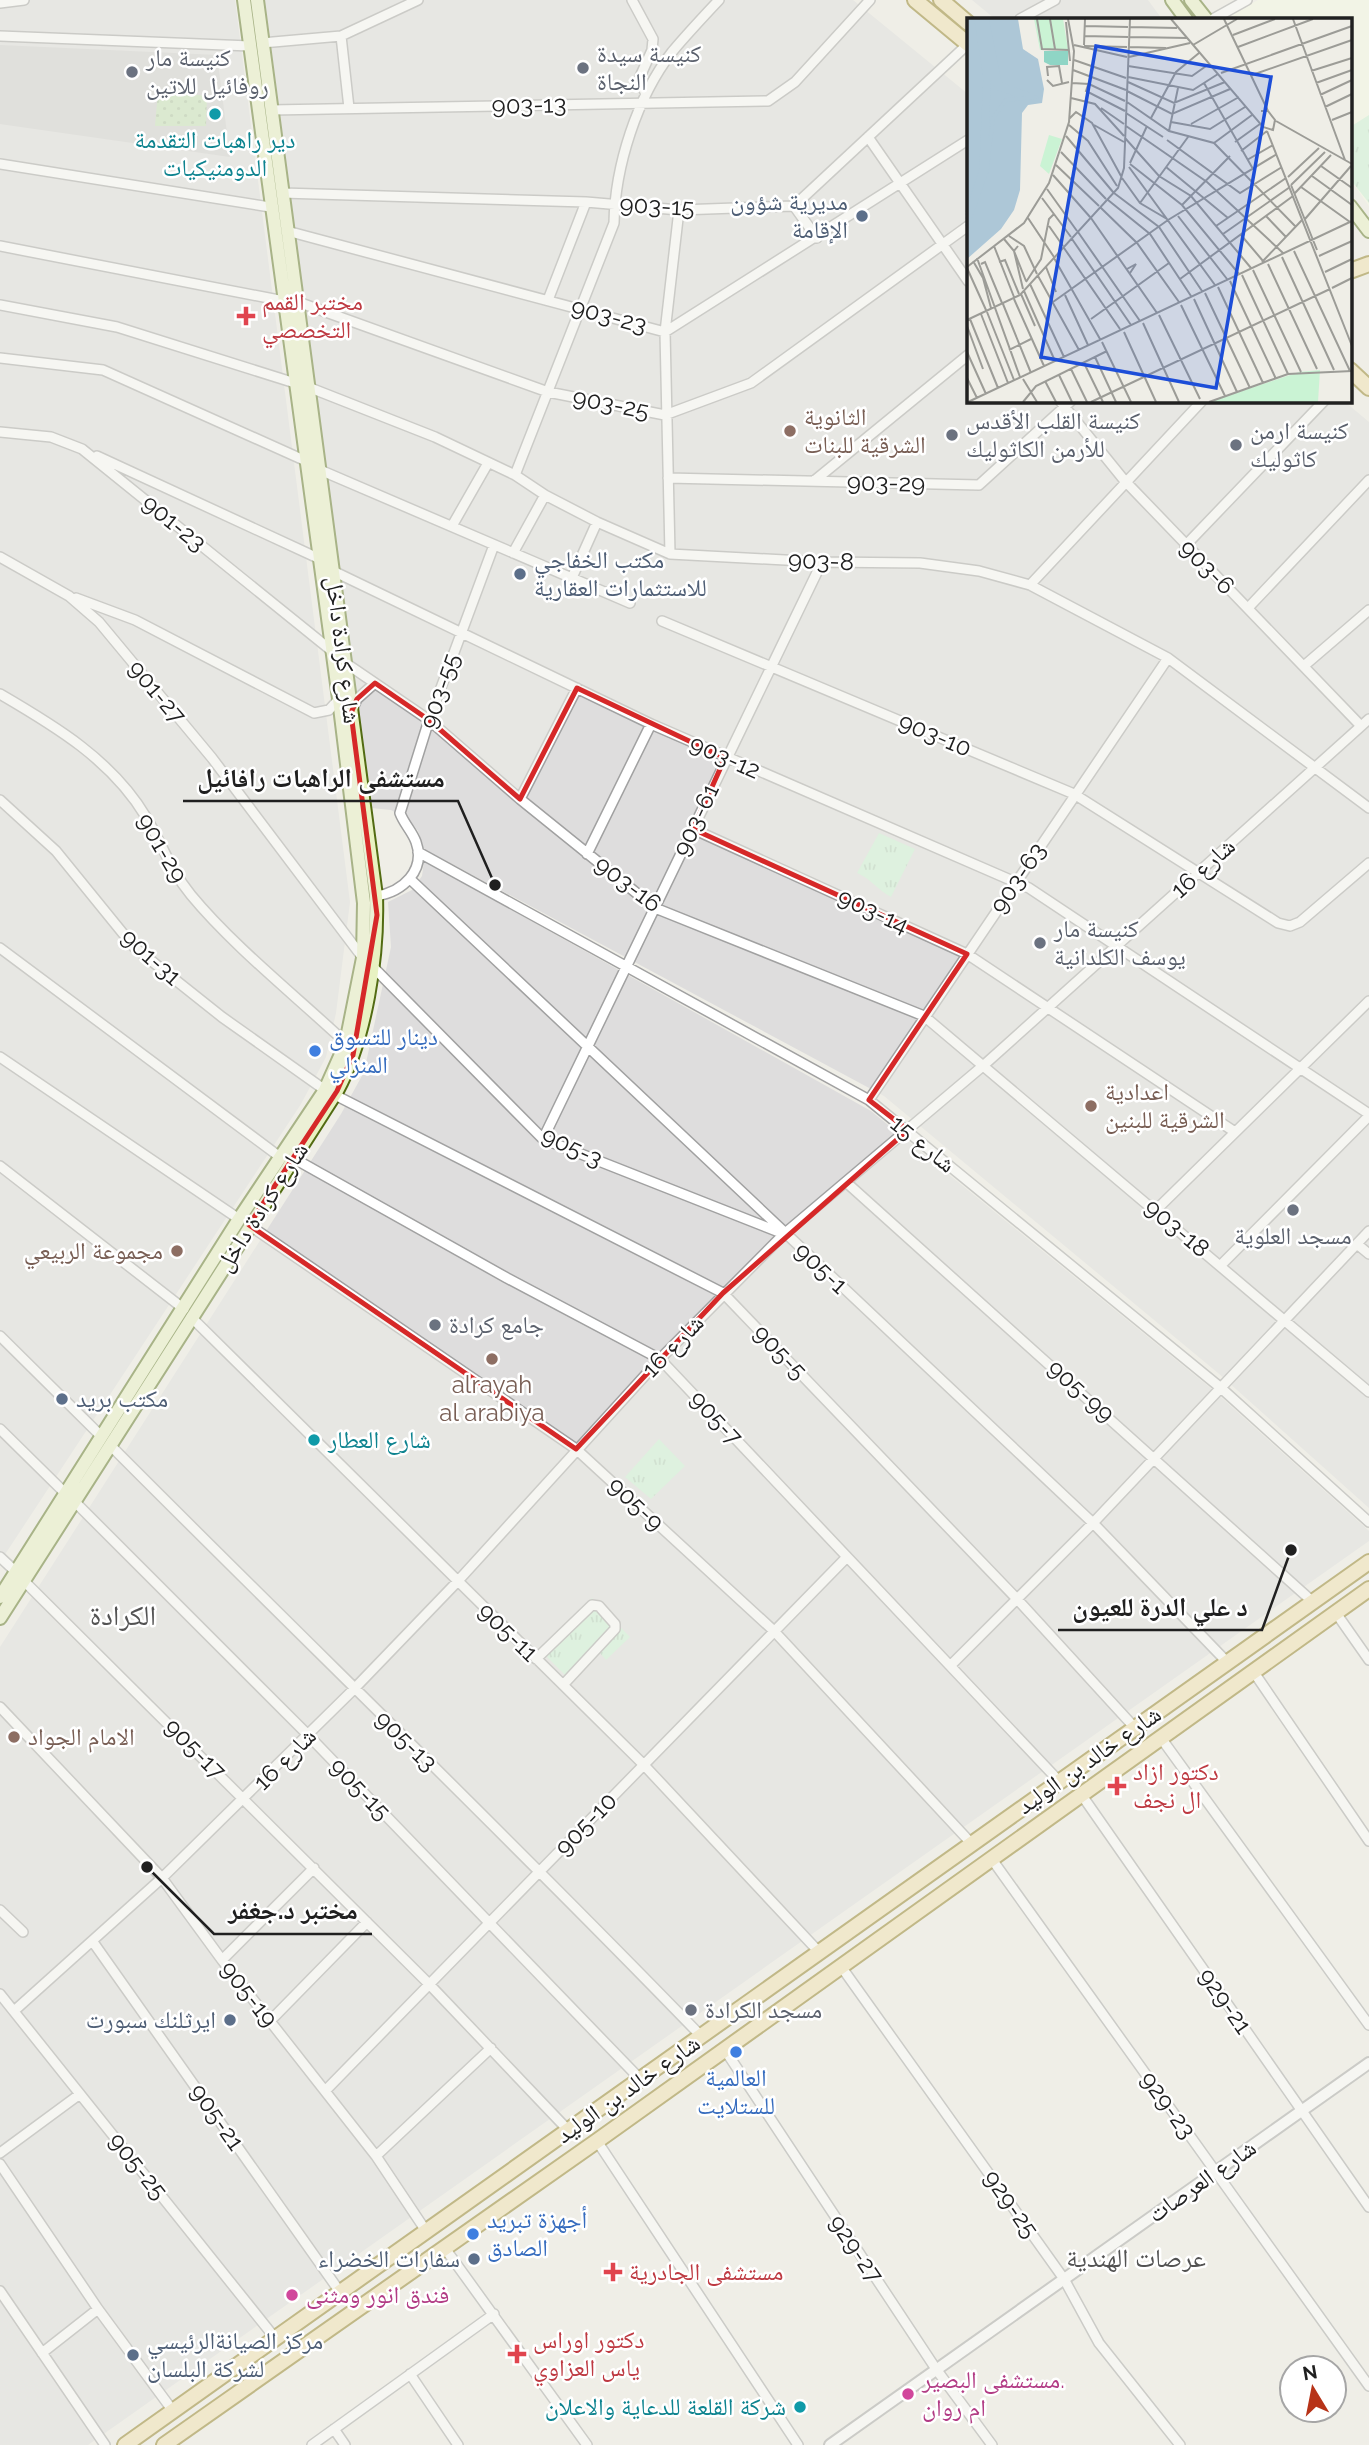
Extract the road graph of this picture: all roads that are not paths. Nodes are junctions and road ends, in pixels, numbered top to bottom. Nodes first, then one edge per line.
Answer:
1 (24, 0) edge
2 (244, 0) edge
3 (257, 0) edge
4 (418, 0) edge
5 (632, 0) edge
6 (719, 0) edge
7 (870, 0) edge
8 (915, 0) edge
9 (940, 0) edge
10 (1055, 0) edge
11 (1172, 0) edge
12 (1191, 0) edge
13 (1247, 0) edge
14 (0, 3) edge
15 (1022, 18) edge
16 (1185, 18) edge
17 (1205, 18) edge
18 (1215, 18) edge
19 (967, 22) edge
20 (0, 36) edge
21 (341, 36) junction
22 (967, 43) edge
23 (256, 45) junction
24 (967, 45) edge
25 (646, 94) junction
26 (642, 104) junction
27 (349, 108) junction
28 (271, 110) junction
29 (868, 137) junction
30 (967, 142) edge
31 (0, 164) edge
32 (900, 186) junction
33 (282, 193) junction
34 (586, 202) junction
35 (615, 204) junction
36 (794, 206) junction
37 (270, 207) junction
38 (679, 209) junction
39 (1352, 209) edge
40 (967, 227) edge
41 (288, 231) junction
42 (1369, 231) edge
43 (817, 238) junction
44 (942, 245) junction
45 (0, 246) edge
46 (1369, 264) edge
47 (1352, 270) edge
48 (967, 280) edge
49 (548, 300) junction
50 (284, 301) junction
51 (298, 302) junction
52 (0, 305) edge
53 (581, 309) junction
54 (665, 332) junction
55 (967, 356) edge
56 (0, 358) edge
57 (1352, 374) edge
58 (295, 383) junction
59 (308, 387) junction
60 (1369, 388) edge
61 (548, 392) junction
62 (1201, 402) edge
63 (1323, 402) edge
64 (1065, 403) edge
65 (665, 415) junction
66 (0, 432) edge
67 (82, 449) junction
68 (306, 461) junction
69 (488, 463) junction
70 (320, 470) junction
71 (515, 475) junction
72 (668, 478) junction
73 (1369, 480) edge
74 (814, 481) junction
75 (1124, 481) junction
76 (545, 495) junction
77 (597, 522) junction
78 (452, 526) junction
79 (494, 545) junction
80 (1185, 546) junction
81 (513, 553) junction
82 (670, 554) junction
83 (0, 557) edge
84 (320, 559) junction
85 (822, 562) junction
86 (333, 571) junction
87 (571, 580) junction
88 (1030, 585) junction
89 (69, 596) junction
90 (630, 603) dead end
91 (1248, 608) junction
92 (1369, 610) edge
93 (662, 621) dead end
94 (462, 631) junction
95 (332, 651) junction
96 (1168, 658) junction
97 (344, 662) junction
98 (1305, 665) junction
99 (772, 666) junction
100 (375, 683) junction
101 (577, 688) junction
102 (0, 694) edge
103 (340, 699) junction
104 (351, 713) junction
105 (1369, 719) edge
106 (429, 720) junction
107 (651, 724) junction
108 (1361, 726) junction
109 (725, 758) junction
110 (1314, 768) junction
111 (1074, 794) junction
112 (520, 799) junction
113 (0, 800) edge
114 (1369, 808) edge
115 (693, 829) junction
116 (418, 852) junction
117 (587, 853) junction
118 (1369, 863) edge
119 (1196, 873) junction
120 (410, 878) junction
121 (1016, 883) junction
122 (376, 896) junction
123 (655, 908) junction
124 (1116, 944) junction
125 (0, 948) edge
126 (967, 954) junction
127 (368, 962) junction
128 (627, 966) junction
129 (1369, 1002) edge
130 (1046, 1006) junction
131 (924, 1016) junction
132 (346, 1043) junction
133 (588, 1046) junction
134 (0, 1057) edge
135 (984, 1065) junction
136 (1301, 1068) junction
137 (330, 1092) junction
138 (869, 1100) junction
139 (1369, 1115) edge
140 (908, 1130) junction
141 (1235, 1132) junction
142 (543, 1139) junction
143 (280, 1157) junction
144 (293, 1158) junction
145 (0, 1166) edge
146 (847, 1184) junction
147 (1156, 1210) junction
148 (244, 1222) junction
149 (1369, 1231) edge
150 (784, 1234) junction
151 (1357, 1244) junction
152 (1369, 1254) edge
153 (1221, 1265) junction
154 (723, 1293) junction
155 (188, 1313) junction
156 (1285, 1319) junction
157 (0, 1336) edge
158 (660, 1359) junction
159 (1221, 1388) junction
160 (1369, 1392) edge
161 (0, 1429) edge
162 (106, 1441) junction
163 (576, 1449) junction
164 (1155, 1458) junction
165 (70, 1497) junction
166 (1369, 1522) edge
167 (1093, 1523) junction
168 (0, 1557) edge
169 (847, 1557) junction
170 (1369, 1562) edge
171 (20, 1576) junction
172 (457, 1582) junction
173 (1369, 1588) edge
174 (0, 1597) edge
175 (1017, 1599) junction
176 (1312, 1602) junction
177 (1336, 1613) junction
178 (0, 1618) edge
179 (774, 1631) junction
180 (536, 1660) junction
181 (1369, 1660) edge
182 (1227, 1662) junction
183 (951, 1665) junction
184 (1253, 1671) junction
185 (562, 1685) junction
186 (353, 1690) junction
187 (0, 1707) edge
188 (1135, 1728) junction
189 (308, 1735) junction
190 (1161, 1738) junction
191 (643, 1765) junction
192 (1059, 1781) junction
193 (1081, 1794) junction
194 (245, 1799) junction
195 (1369, 1841) edge
196 (971, 1843) junction
197 (991, 1858) junction
198 (314, 1868) junction
199 (541, 1870) junction
200 (162, 1878) junction
201 (0, 1910) edge
202 (367, 1922) junction
203 (488, 1924) junction
204 (23, 1932) dead end
205 (93, 1942) junction
206 (819, 1952) junction
207 (222, 1960) junction
208 (839, 1965) junction
209 (429, 1984) junction
210 (0, 1994) edge
211 (14, 2011) junction
212 (270, 2021) junction
213 (1369, 2025) edge
214 (702, 2037) junction
215 (491, 2048) junction
216 (724, 2050) junction
217 (1369, 2063) edge
218 (642, 2080) junction
219 (325, 2091) junction
220 (80, 2094) junction
221 (1301, 2110) junction
222 (569, 2130) junction
223 (597, 2141) junction
224 (0, 2153) edge
225 (376, 2156) junction
226 (0, 2164) edge
227 (1216, 2171) junction
228 (1369, 2207) edge
229 (426, 2231) junction
230 (444, 2247) junction
231 (1064, 2279) junction
232 (0, 2291) edge
233 (340, 2292) junction
234 (98, 2309) junction
235 (494, 2314) junction
236 (275, 2338) junction
237 (42, 2353) junction
238 (936, 2370) junction
239 (410, 2374) junction
240 (1369, 2386) edge
241 (173, 2411) junction
242 (334, 2429) junction
243 (105, 2445) edge
244 (125, 2445) edge
245 (164, 2445) edge
246 (312, 2445) edge
247 (345, 2445) edge
248 (458, 2445) edge
249 (587, 2445) edge
250 (798, 2445) edge
251 (830, 2445) edge
252 (992, 2445) edge
253 (1180, 2445) edge

1 - 14 street
2 - 23 main road, شارع كرادة داخل
3 - 23 main road, شارع كرادة داخل
4 - 21 street
5 - 25 street
6 - 25 street
7 - 26 street, 903-13
8 - 22 main road
9 - 19 main road
10 - 15 street
11 - 16 main road
12 - 17 main road
13 - 18 street
20 - 23 street
21 - 23 street
21 - 27 street
23 - 28 main road, شارع كرادة داخل
23 - 37 main road, شارع كرادة داخل
24 - 29 street
25 - 26 street
26 - 27 street, 903-13
26 - 35 street
27 - 28 street, 903-13
28 - 33 main road, شارع كرادة داخل
29 - 32 street
29 - 36 street
30 - 32 street, 903-23
31 - 37 street
32 - 43 street, 903-23
32 - 44 street
33 - 34 street, 903-15
33 - 41 main road, شارع كرادة داخل
34 - 35 street, 903-15
34 - 49 street
35 - 38 street, 903-15
35 - 53 street
36 - 38 street, 903-15
36 - 43 street
37 - 50 main road, شارع كرادة داخل
38 - 54 street
39 - 42 main road
40 - 44 street, 903-25
41 - 49 street, 903-23
41 - 51 main road, شارع كرادة داخل
43 - 54 street, 903-23
44 - 48 street
44 - 65 street, 903-25
45 - 50 street
46 - 47 main road
49 - 53 street, 903-23
50 - 58 main road, شارع كرادة داخل
51 - 59 main road, شارع كرادة داخل
51 - 61 street, 903-25
52 - 58 street
53 - 54 street, 903-23
53 - 61 street
54 - 65 street
55 - 74 street
56 - 68 street
57 - 60 main road
58 - 68 main road, شارع كرادة داخل
59 - 69 street, 903-8
59 - 70 main road, شارع كرادة داخل
61 - 65 street, 903-25
61 - 71 street
62 - 75 street
63 - 80 street
64 - 74 street, 903-29
64 - 75 street, 903-6
65 - 72 street
66 - 67 street, 901-23
67 - 84 street
67 - 95 street, 901-23
68 - 84 main road, شارع كرادة داخل
69 - 71 street, 903-8
69 - 78 street
70 - 78 street
70 - 86 main road, شارع كرادة داخل
71 - 76 street, 903-8
72 - 74 street, 903-29
72 - 82 street
73 - 91 street
75 - 80 street, 903-6
75 - 88 street
76 - 77 street, 903-8
76 - 81 street
77 - 82 street, 903-8
77 - 87 street
78 - 79 street
79 - 81 street
79 - 94 street, 903-55
80 - 91 street, 903-6
81 - 87 street
82 - 85 street, 903-8
83 - 89 street, 901-27
84 - 95 main road, شارع كرادة داخل
85 - 88 street, 903-8
85 - 99 street, 903-61
86 - 94 street, 903-12
86 - 97 main road, شارع كرادة داخل
87 - 90 street
88 - 96 street, 903-8
89 - 103 street
89 - 127 street, 901-27
91 - 98 street, 903-6
92 - 98 street
93 - 99 street, 903-10
94 - 101 street, 903-12
94 - 106 street, 903-55
95 - 103 main road, شارع كرادة داخل
96 - 110 street, 903-8
96 - 111 street, 903-63
97 - 100 street, 903-16
97 - 104 main road, شارع كرادة داخل
98 - 108 street, 903-6
99 - 109 street, 903-61
99 - 111 street, 903-10
100 - 104 street
100 - 106 street, 903-16
101 - 107 street, 903-12
101 - 112 street
102 - 132 street, 901-29
103 - 127 main road, شارع كرادة داخل
104 - 122 main road, شارع كرادة داخل
105 - 108 street, شارع 16
106 - 112 street, 903-16
106 - 116 street, 903-55
107 - 109 street, 903-12
107 - 117 street
108 - 110 street, شارع 16
109 - 115 street, 903-61
109 - 121 street, 903-12
110 - 114 street, 903-8
110 - 119 street, شارع 16
111 - 119 street, 903-10
111 - 121 street, 903-63
112 - 117 street, 903-16
113 - 137 street, 901-31
115 - 123 street, 903-61
115 - 126 street, 903-14
116 - 120 street
116 - 128 street, شارع 15
117 - 123 street, 903-16
118 - 119 street, 903-10
119 - 124 street, شارع 16
120 - 122 street
120 - 133 street, 905-1
121 - 124 street, 903-12
121 - 126 street, 903-63
122 - 127 main road, شارع كرادة داخل
123 - 128 street, 903-61
123 - 131 street, 903-16
124 - 130 street, شارع 16
124 - 136 street, 903-12
125 - 143 street
126 - 130 street, 903-14
126 - 131 street, 903-63
127 - 132 main road, شارع كرادة داخل
127 - 137 main road, شارع كرادة داخل
127 - 142 street, 905-3
128 - 133 street, 903-61
128 - 138 street, شارع 15
129 - 136 street
130 - 135 street, شارع 16
130 - 141 street, 903-14
131 - 135 street, 903-16
131 - 138 street, 903-63
132 - 137 main road, شارع كرادة داخل
133 - 142 street, 903-61
133 - 150 street, 905-1
134 - 148 street, 905-9
135 - 140 street, شارع 16
135 - 147 street, 903-18
136 - 139 street, 903-12
136 - 141 street
137 - 143 main road, شارع كرادة داخل
137 - 144 main road, شارع كرادة داخل
137 - 154 street, 905-5
138 - 140 street, شارع 15
139 - 153 street
140 - 146 street, شارع 16
140 - 159 street, شارع 15
141 - 147 street
142 - 150 street, 905-3
143 - 148 main road, شارع كرادة داخل
144 - 148 main road, شارع كرادة داخل
144 - 158 street, 905-7
145 - 155 street, 905-11
146 - 150 street, شارع 16
146 - 164 street, 905-99
147 - 153 street, 903-18
148 - 155 main road, شارع كرادة داخل
148 - 163 street, 905-9
149 - 151 street
150 - 154 street, شارع 16
150 - 167 street, 905-1
151 - 152 street
151 - 156 street
153 - 156 street, 903-18
154 - 158 street, شارع 16
154 - 175 street, 905-5
155 - 162 main road, شارع كرادة داخل
155 - 172 street, 905-11
156 - 159 street
156 - 160 street, 903-18
157 - 162 street, 905-13
158 - 163 street, شارع 16
158 - 169 street, 905-7
159 - 164 street
159 - 166 street, شارع 15
161 - 165 street, 905-15
162 - 165 main road, شارع كرادة داخل
162 - 186 street, 905-13
163 - 172 street, شارع 16
163 - 179 street, 905-9
164 - 167 street
164 - 176 street, 905-99
165 - 171 main road, شارع كرادة داخل
165 - 189 street, 905-15
167 - 175 street
167 - 182 street, 905-1
168 - 171 street, 905-17
169 - 179 street, 905-10
169 - 183 street, 905-7
170 - 176 main road, شارع خالد بن الوليد
171 - 174 main road, شارع كرادة داخل
171 - 178 main road, شارع كرادة داخل
171 - 194 street, 905-17
172 - 180 street, 905-11
172 - 186 street, شارع 16
173 - 177 main road, شارع خالد بن الوليد
175 - 183 street
175 - 188 street, 905-5
176 - 182 main road, شارع خالد بن الوليد
177 - 181 street
177 - 184 main road, شارع خالد بن الوليد
179 - 191 street, 905-10
179 - 196 street, 905-9
180 - 185 street, 905-11
180 - 185 street
182 - 188 main road, شارع خالد بن الوليد
183 - 192 street, 905-7
184 - 190 main road, شارع خالد بن الوليد
184 - 195 street
185 - 191 street, 905-11
186 - 189 street, شارع 16
186 - 199 street, 905-13
187 - 200 street, 905-19
188 - 192 main road, شارع خالد بن الوليد
189 - 194 street, شارع 16
189 - 203 street, 905-15
190 - 193 main road, شارع خالد بن الوليد
190 - 213 street
191 - 199 street, 905-10
191 - 206 street, 905-11
192 - 196 main road, شارع خالد بن الوليد
193 - 197 main road, شارع خالد بن الوليد
193 - 221 street, 929-21
194 - 198 street, 905-17
194 - 200 street, شارع 16
196 - 206 main road, شارع خالد بن الوليد
197 - 208 main road, شارع خالد بن الوليد
197 - 227 street, 929-23
198 - 202 street, 905-17
198 - 207 street
199 - 203 street, 905-10
199 - 214 street, 905-13
200 - 205 street, شارع 16
200 - 207 street, 905-19
201 - 204 street
202 - 209 street, 905-17
202 - 212 street
203 - 209 street, 905-10
203 - 218 street, 905-15
205 - 211 street, شارع 16
205 - 233 street, 905-21
206 - 214 main road, شارع خالد بن الوليد
207 - 212 street, 905-19
208 - 216 main road, شارع خالد بن الوليد
208 - 231 street, 929-25
209 - 215 street, 905-17
209 - 219 street, 905-10
210 - 211 street, 905-25
211 - 220 street, 905-25
212 - 219 street, 905-19
214 - 218 main road, شارع خالد بن الوليد
215 - 222 street, 905-17
215 - 225 street
216 - 223 main road, شارع خالد بن الوليد
216 - 238 street, 929-27
217 - 221 street, شارع العرصات
218 - 222 main road, شارع خالد بن الوليد
219 - 225 street, 905-19
220 - 224 street
220 - 236 street, 905-25
221 - 227 street, شارع العرصات
221 - 228 street, 929-21
222 - 229 main road, شارع خالد بن الوليد
223 - 230 main road, شارع خالد بن الوليد
223 - 250 street
225 - 229 street, 905-19
226 - 234 street
227 - 231 street, شارع العرصات
227 - 240 street, 929-23
229 - 233 main road, شارع خالد بن الوليد
230 - 235 street
230 - 245 main road, شارع خالد بن الوليد
231 - 238 street, شارع العرصات
231 - 253 street, 929-25
232 - 237 street
233 - 236 main road, شارع خالد بن الوليد
234 - 237 street
234 - 241 street
235 - 239 street
235 - 249 street
236 - 241 main road, شارع خالد بن الوليد
237 - 243 street
238 - 251 street, شارع العرصات
238 - 252 street, 929-27
239 - 242 street
239 - 248 street
241 - 244 main road, شارع خالد بن الوليد
242 - 246 street
242 - 247 street

